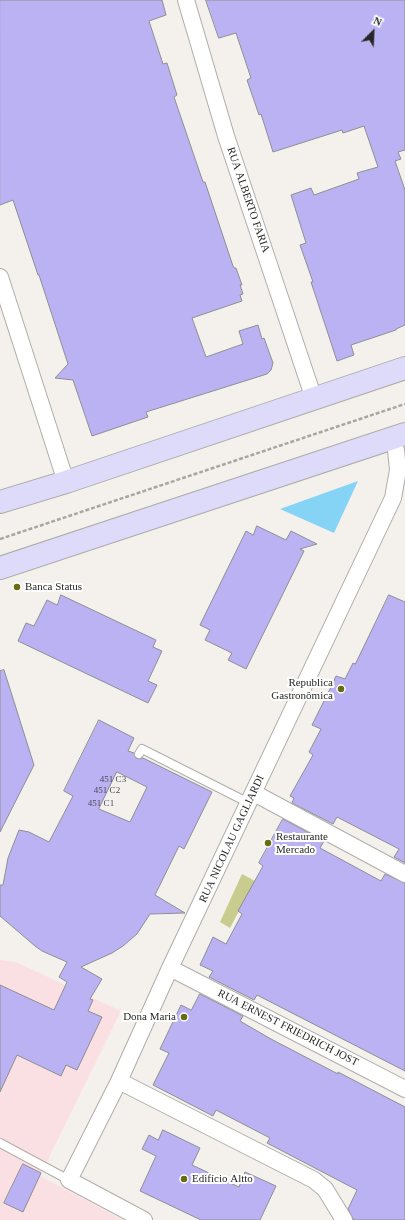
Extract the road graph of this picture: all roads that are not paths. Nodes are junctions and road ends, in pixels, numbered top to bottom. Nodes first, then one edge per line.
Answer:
1 (186, 0) edge
2 (0, 277) edge
3 (405, 368) edge
4 (314, 399) junction
5 (397, 445) edge
6 (66, 482) junction
7 (399, 494) edge
8 (0, 502) edge
9 (0, 568) edge
10 (139, 754) dead end
11 (251, 798) junction
12 (405, 874) edge
13 (170, 968) junction
14 (119, 1081) junction
15 (405, 1089) edge
16 (0, 1143) edge
17 (69, 1180) junction
18 (144, 1220) edge
19 (344, 1220) edge

1 - 4 street, RUA ALBERTO FARIA
2 - 6 street
3 - 4 street
4 - 6 street
5 - 7 street, RUA NICOLAU GAGLIARDI
5 - 9 street
6 - 8 street
7 - 11 street, RUA NICOLAU GAGLIARDI
10 - 11 lane
11 - 12 street
11 - 13 street, RUA NICOLAU GAGLIARDI
13 - 14 street, RUA NICOLAU GAGLIARDI
13 - 15 street, RUA ERNEST FRIEDRICH JOST
14 - 17 street, RUA NICOLAU GAGLIARDI
14 - 19 street
16 - 17 lane
17 - 18 street

